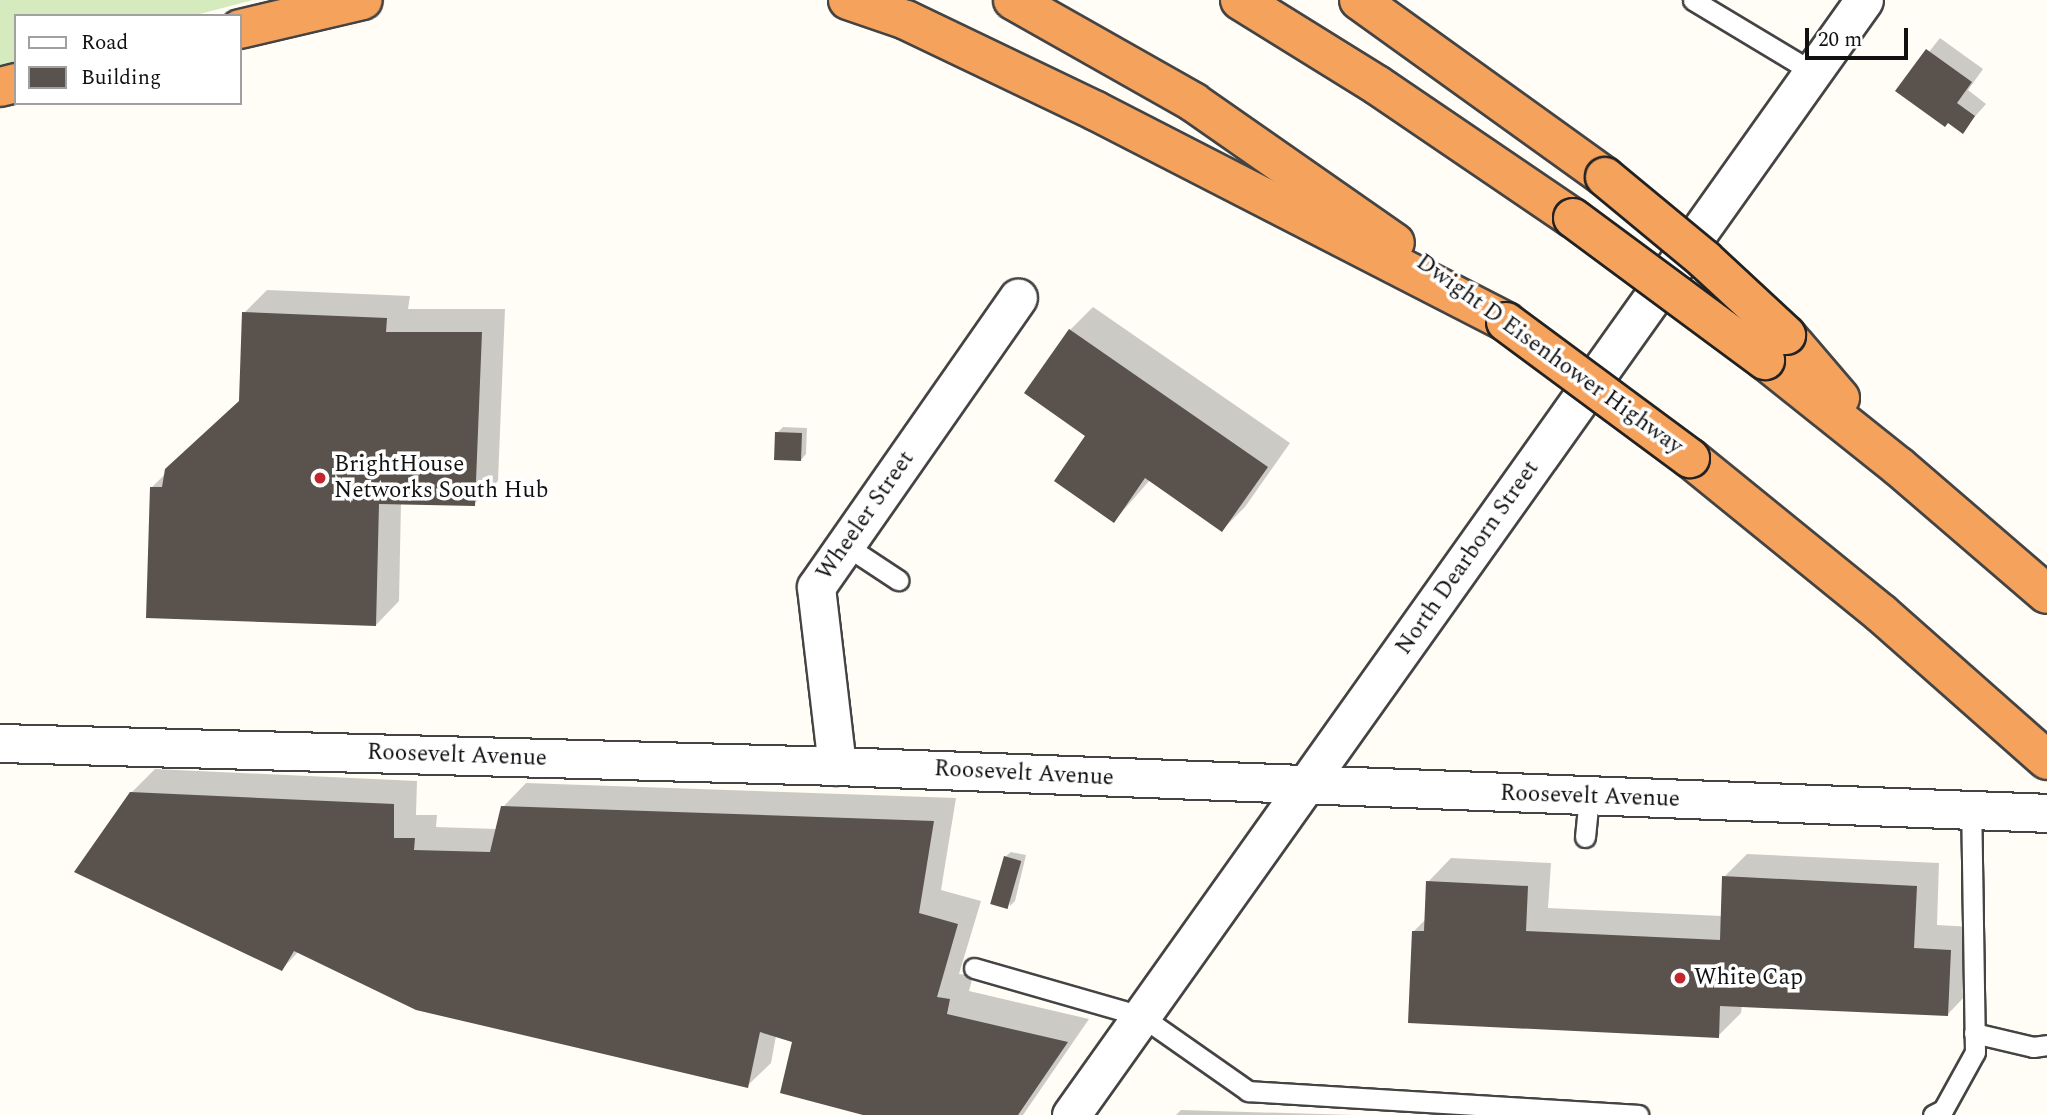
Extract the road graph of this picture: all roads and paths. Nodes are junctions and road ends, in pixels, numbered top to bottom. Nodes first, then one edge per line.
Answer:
1 (363, 0) edge
2 (848, 0) edge
3 (1013, 0) edge
4 (1240, 0) edge
5 (1359, 0) edge
6 (1693, 0) edge
7 (1864, 0) edge
8 (242, 29) edge
9 (1813, 72) junction
10 (1018, 297) dead end
11 (1506, 322) junction
12 (1776, 347) junction
13 (845, 545) junction
14 (898, 580) dead end
15 (2047, 594) edge
16 (0, 743) edge
17 (2047, 760) edge
18 (837, 766) junction
19 (1305, 786) junction
20 (1589, 797) junction
21 (1970, 810) junction
22 (2047, 813) edge
23 (1585, 837) dead end
24 (974, 968) dead end
25 (1141, 1016) junction
26 (1974, 1043) junction
27 (2047, 1045) edge
28 (1943, 1113) edge
29 (1071, 1115) edge
30 (1638, 1115) edge

1 - 8 highway
2 - 11 highway
3 - 11 highway, Dwight D Eisenhower Highway
4 - 12 highway, bridge
5 - 12 highway, bridge
6 - 9 lane
7 - 9 street, North Dearborn Street
9 - 19 street, North Dearborn Street
10 - 13 street, Wheeler Street
11 - 17 highway, Dwight D Eisenhower Highway, bridge
12 - 15 highway
13 - 14 lane
13 - 18 street, Wheeler Street
16 - 18 street, Roosevelt Avenue
18 - 19 street, Roosevelt Avenue
19 - 20 street, Roosevelt Avenue
19 - 25 street, North Dearborn Street
20 - 21 street, Roosevelt Avenue
20 - 23 lane
21 - 22 street, Roosevelt Avenue
21 - 26 lane
24 - 25 lane
25 - 29 street, North Dearborn Street
25 - 30 lane
26 - 27 lane
26 - 28 lane

